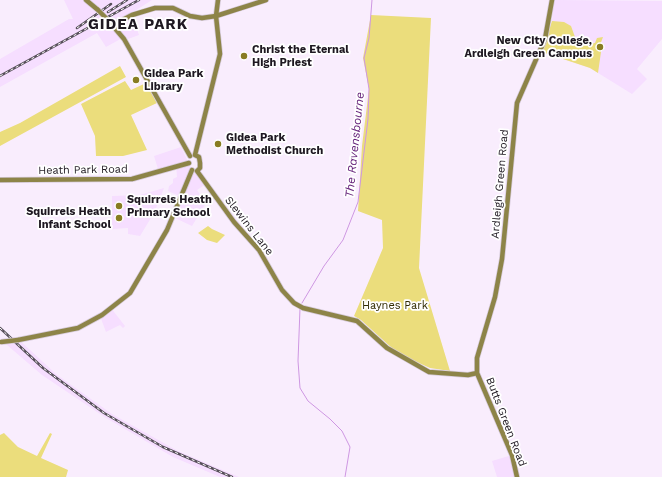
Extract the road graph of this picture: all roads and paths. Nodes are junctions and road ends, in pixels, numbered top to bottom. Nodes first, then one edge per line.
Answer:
1 (86, 0) edge
2 (218, 0) edge
3 (266, 0) edge
4 (552, 0) edge
5 (216, 16) junction
6 (113, 25) junction
7 (195, 155) junction
8 (190, 156) junction
9 (189, 163) junction
10 (195, 170) junction
11 (0, 180) edge
12 (1, 342) edge
13 (477, 373) junction
14 (518, 477) edge

1 - 6 street, bridge
2 - 5 street
3 - 5 street
4 - 13 street, Ardleigh Green Road
5 - 6 street
5 - 7 street
6 - 8 street
7 - 8 street
7 - 10 street
8 - 9 street
9 - 10 street
9 - 11 street, Heath Park Road
10 - 12 street, bridge
10 - 13 street, Slewins Lane
13 - 14 street, Butts Green Road

